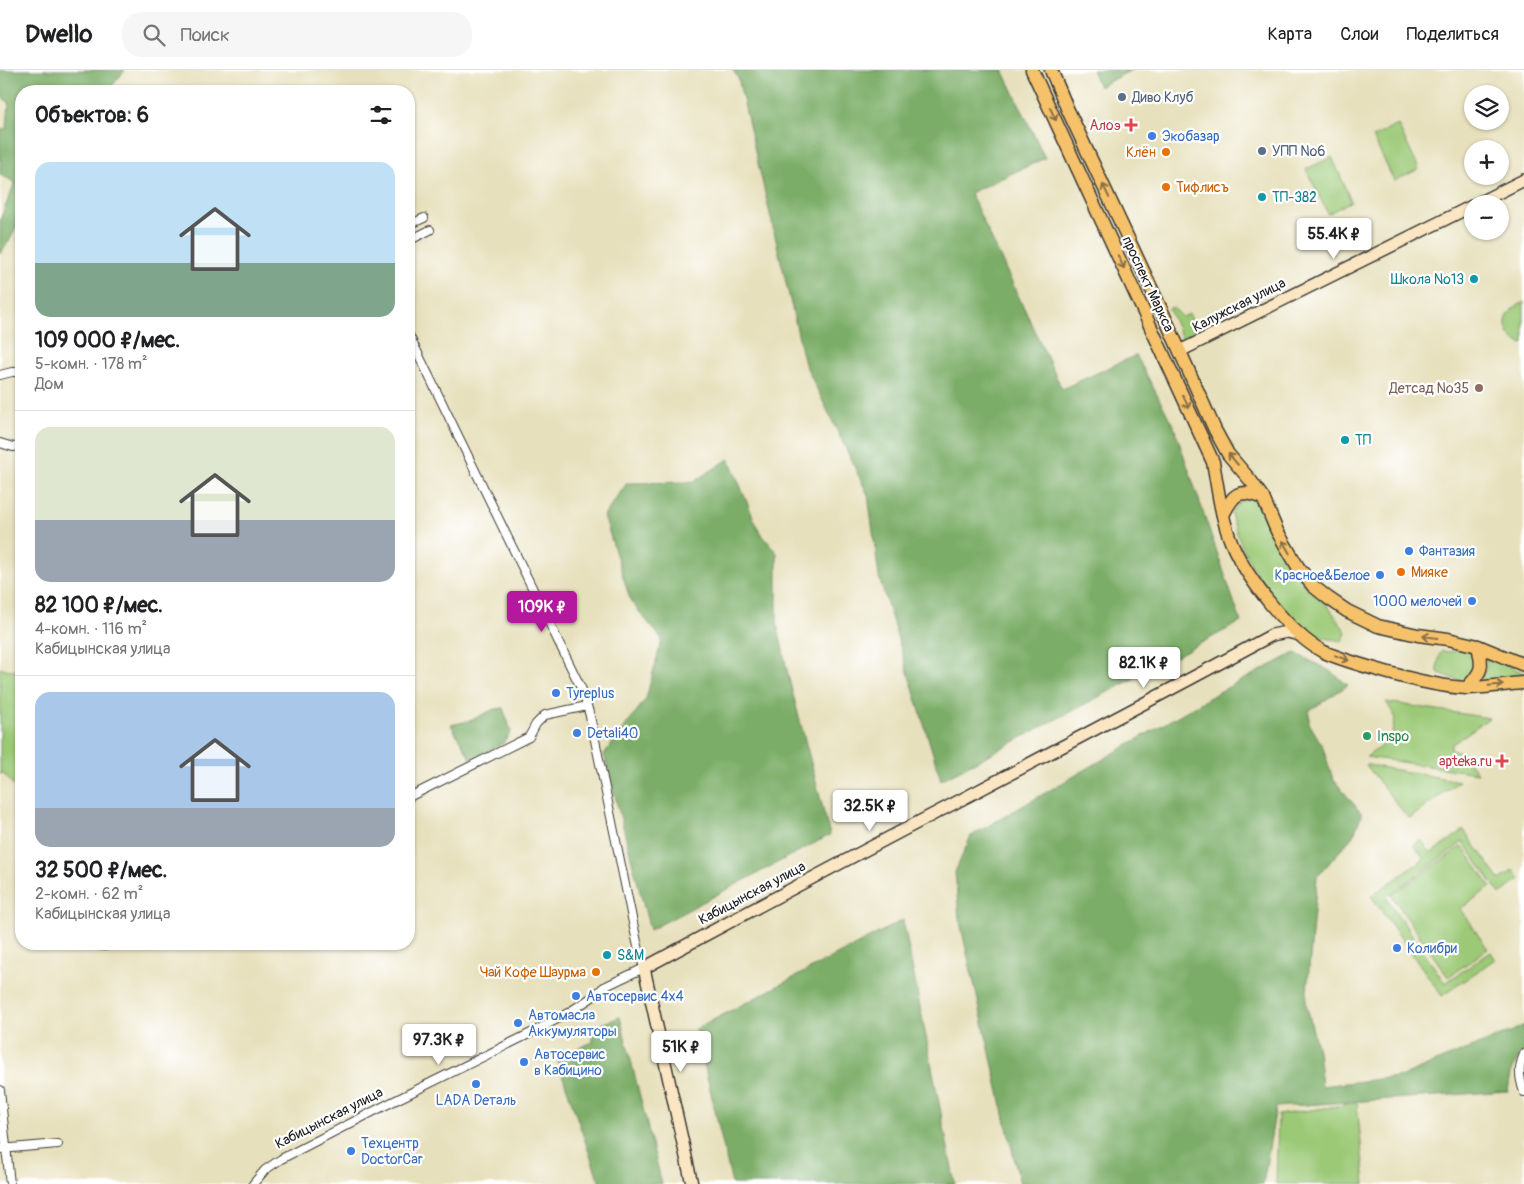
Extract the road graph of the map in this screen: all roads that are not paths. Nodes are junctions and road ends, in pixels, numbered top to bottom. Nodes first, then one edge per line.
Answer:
1 (1032, 70) edge
2 (1051, 70) edge
3 (1524, 180) edge
4 (1494, 195) edge
5 (1464, 210) edge
6 (424, 218) dead end
7 (415, 222) edge
8 (430, 230) dead end
9 (415, 239) edge
10 (415, 347) edge
11 (1180, 351) junction
12 (1165, 358) junction
13 (15, 372) edge
14 (0, 375) edge
15 (0, 443) edge
16 (15, 447) edge
17 (1262, 498) junction
18 (1223, 515) junction
19 (1280, 614) junction
20 (1300, 635) junction
21 (1272, 636) junction
22 (1478, 646) junction
23 (1524, 665) edge
24 (1524, 683) edge
25 (1467, 688) junction
26 (587, 706) junction
27 (415, 794) edge
28 (644, 968) junction
29 (1524, 1054) edge
30 (0, 1090) edge
31 (1524, 1092) edge
32 (58, 1144) dead end
33 (3, 1149) edge
34 (10, 1184) edge
35 (253, 1184) edge
36 (692, 1184) edge

1 -> 12 main road, проспект Маркса
11 -> 2 main road, проспект Маркса
3 - 4 street
5 - 11 street, Калужская улица
6 - 7 street
8 - 9 street
10 - 26 street
11 - 12 main road
17 -> 11 main road, проспект Маркса
12 -> 18 main road, проспект Маркса
13 - 14 street
15 - 16 street
17 - 18 main road
22 -> 17 main road, проспект Маркса
18 - 19 main road, проспект Маркса
19 - 20 main road, проспект Маркса
19 - 21 street
20 - 21 street
20 -> 25 main road, проспект Маркса
21 - 28 street, Кабицынская улица
22 - 23 main road, проспект Маркса
22 - 25 main road
25 -> 24 main road, проспект Маркса
26 - 27 street
26 - 28 street
28 - 35 street, Кабицынская улица
28 - 36 street
29 - 31 street
30 - 33 street
32 - 33 street
33 - 34 street

